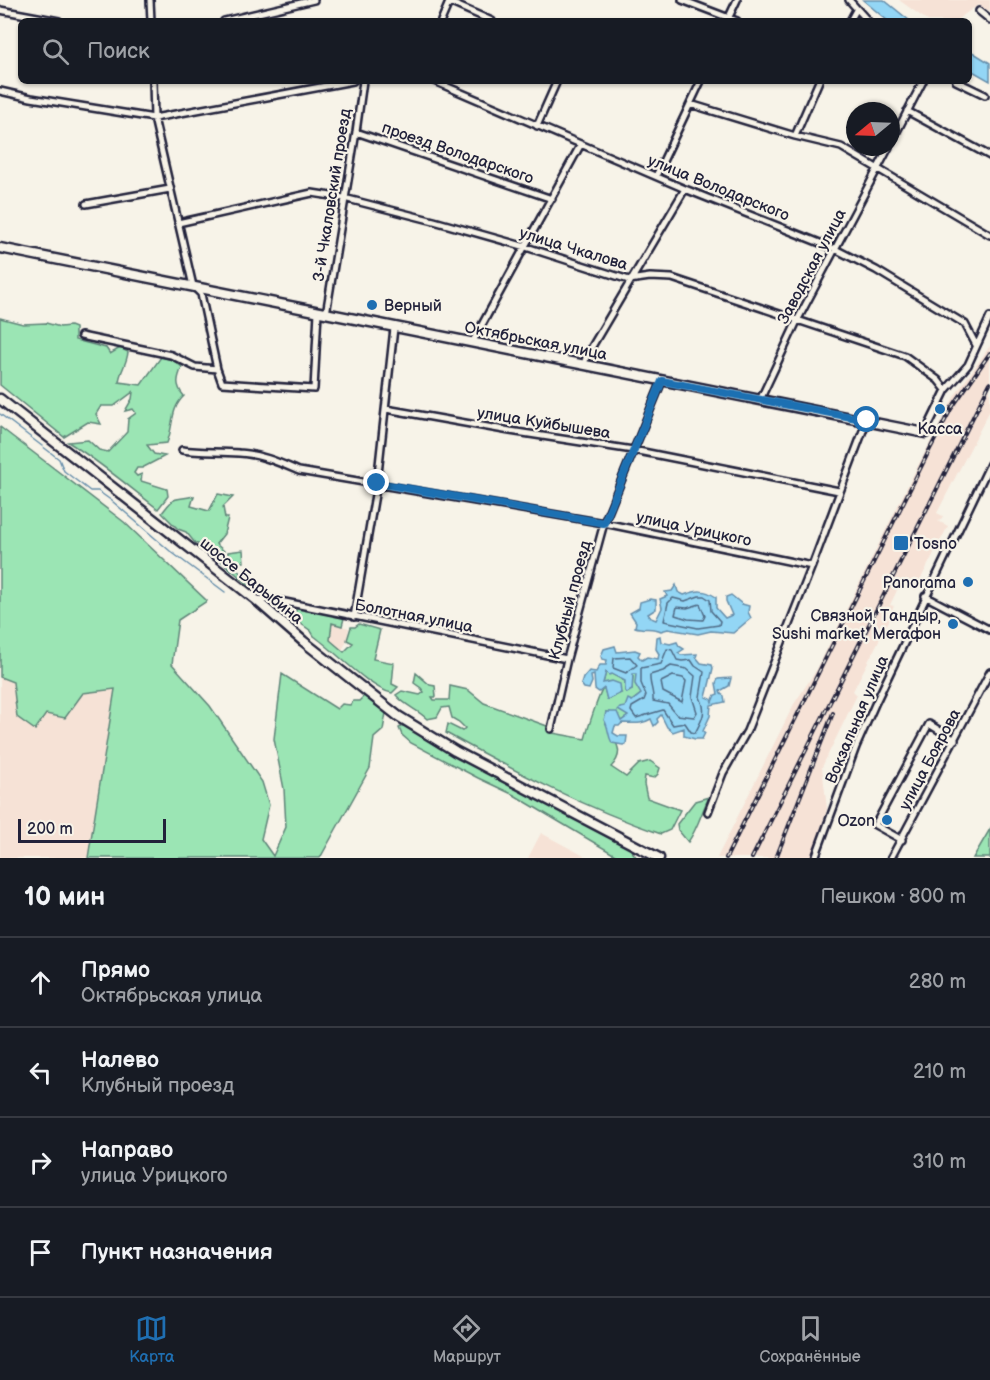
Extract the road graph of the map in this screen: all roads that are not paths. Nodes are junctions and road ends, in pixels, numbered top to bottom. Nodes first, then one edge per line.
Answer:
1 (150, 0) edge
2 (314, 0) edge
3 (681, 0) edge
4 (737, 0) edge
5 (849, 0) edge
6 (450, 1) edge
7 (0, 10) edge
8 (856, 10) junction
9 (979, 11) dead end
10 (42, 18) edge
11 (151, 18) edge
12 (237, 18) edge
13 (442, 18) edge
14 (486, 18) edge
15 (723, 18) edge
16 (729, 18) edge
17 (852, 18) edge
18 (865, 18) edge
19 (990, 20) edge
20 (153, 84) edge
21 (337, 84) edge
22 (363, 84) edge
23 (441, 84) edge
24 (556, 84) edge
25 (699, 84) edge
26 (818, 84) edge
27 (921, 84) edge
28 (962, 84) edge
29 (0, 91) edge
30 (985, 95) dead end
31 (690, 104) junction
32 (907, 111) junction
33 (154, 118) junction
34 (900, 125) edge
35 (537, 126) junction
36 (356, 132) junction
37 (795, 136) junction
38 (581, 144) junction
39 (884, 156) edge
40 (990, 156) edge
41 (878, 169) junction
42 (656, 176) junction
43 (170, 189) junction
44 (685, 189) junction
45 (344, 198) junction
46 (552, 199) junction
47 (86, 204) dead end
48 (178, 223) junction
49 (990, 235) edge
50 (526, 247) junction
51 (0, 248) edge
52 (835, 249) junction
53 (629, 280) junction
54 (193, 286) junction
55 (322, 313) junction
56 (990, 317) edge
57 (798, 319) junction
58 (394, 328) junction
59 (81, 336) dead end
60 (472, 343) junction
61 (976, 345) junction
62 (584, 364) junction
63 (217, 369) junction
64 (662, 381) junction
65 (946, 390) junction
66 (0, 399) edge
67 (760, 400) junction
68 (386, 409) junction
69 (867, 420) junction
70 (925, 433) joint
71 (182, 450) dead end
72 (633, 450) junction
73 (990, 464) edge
74 (377, 483) junction
75 (839, 490) junction
76 (604, 523) junction
77 (812, 566) junction
78 (925, 596) junction
79 (255, 599) junction
80 (354, 617) junction
81 (990, 630) edge
82 (567, 659) junction
83 (990, 672) edge
84 (551, 729) dead end
85 (955, 740) junction
86 (708, 812) dead end
87 (902, 840) junction
88 (659, 858) edge
89 (815, 858) edge
90 (891, 858) edge

1 - 11 street
2 - 12 street
3 - 15 street
4 - 16 street
5 - 8 street
6 - 13 street
6 - 14 street
7 - 10 street
8 - 17 street
8 - 18 street
9 - 19 street
20 - 33 street
21 - 33 street
22 - 36 street, 3-й Чкаловский проезд
23 - 35 street, улица Володарского
24 - 35 street
25 - 31 street
26 - 37 street
27 - 32 street
28 - 30 street
29 - 33 street
31 - 37 street
31 - 42 street
32 - 34 street
32 - 40 street
33 - 43 street
35 - 38 street, улица Володарского
36 - 45 street, 3-й Чкаловский проезд
36 - 46 street, проезд Володарского
37 - 41 street
38 - 42 street, улица Володарского
38 - 46 street
39 - 41 street, Заводская улица
41 - 49 street
41 - 52 street, Заводская улица
42 - 44 street, улица Володарского
43 - 47 street
43 - 48 street
44 - 52 street, улица Володарского
44 - 53 street
45 - 48 street, улица Чкалова
45 - 50 street, улица Чкалова
45 - 55 street, 3-й Чкаловский проезд
46 - 50 street
48 - 54 street
50 - 53 street, улица Чкалова
50 - 60 street
51 - 54 street, Октябрьская улица
52 - 57 street, Заводская улица
52 - 61 street, улица Володарского
53 - 57 street, улица Чкалова
53 - 62 street
54 - 55 street, Октябрьская улица
54 - 63 street
55 - 58 street, Октябрьская улица
55 - 63 street, 3-й Чкаловский проезд
56 - 61 street
57 - 65 street, улица Чкалова
57 - 67 street, Заводская улица
58 - 60 street, Октябрьская улица
58 - 68 street
59 - 63 street
60 - 62 street, Октябрьская улица
61 - 65 street
62 - 64 street, Октябрьская улица
64 - 67 street, Октябрьская улица
64 - 72 street, Клубный проезд
65 - 70 street
66 - 79 street, шоссе Барыбина
67 - 69 street, Октябрьская улица
68 - 72 street, улица Куйбышева
68 - 74 street
69 - 70 street, Октябрьская улица
69 - 75 street
71 - 74 street, улица Урицкого
72 - 75 street, улица Куйбышева
72 - 76 street, Клубный проезд
73 - 78 street, Вокзальная улица
74 - 76 street, улица Урицкого
74 - 80 street
75 - 77 street
76 - 77 street, улица Урицкого
76 - 82 street, Клубный проезд
77 - 86 street
78 - 81 street
78 - 89 street, Вокзальная улица
79 - 80 street, Болотная улица
79 - 88 street, шоссе Барыбина
80 - 82 street, Болотная улица
82 - 84 street, Клубный проезд
83 - 85 street, улица Боярова
85 - 87 street, улица Боярова
85 - 87 street
87 - 90 street, улица Боярова

